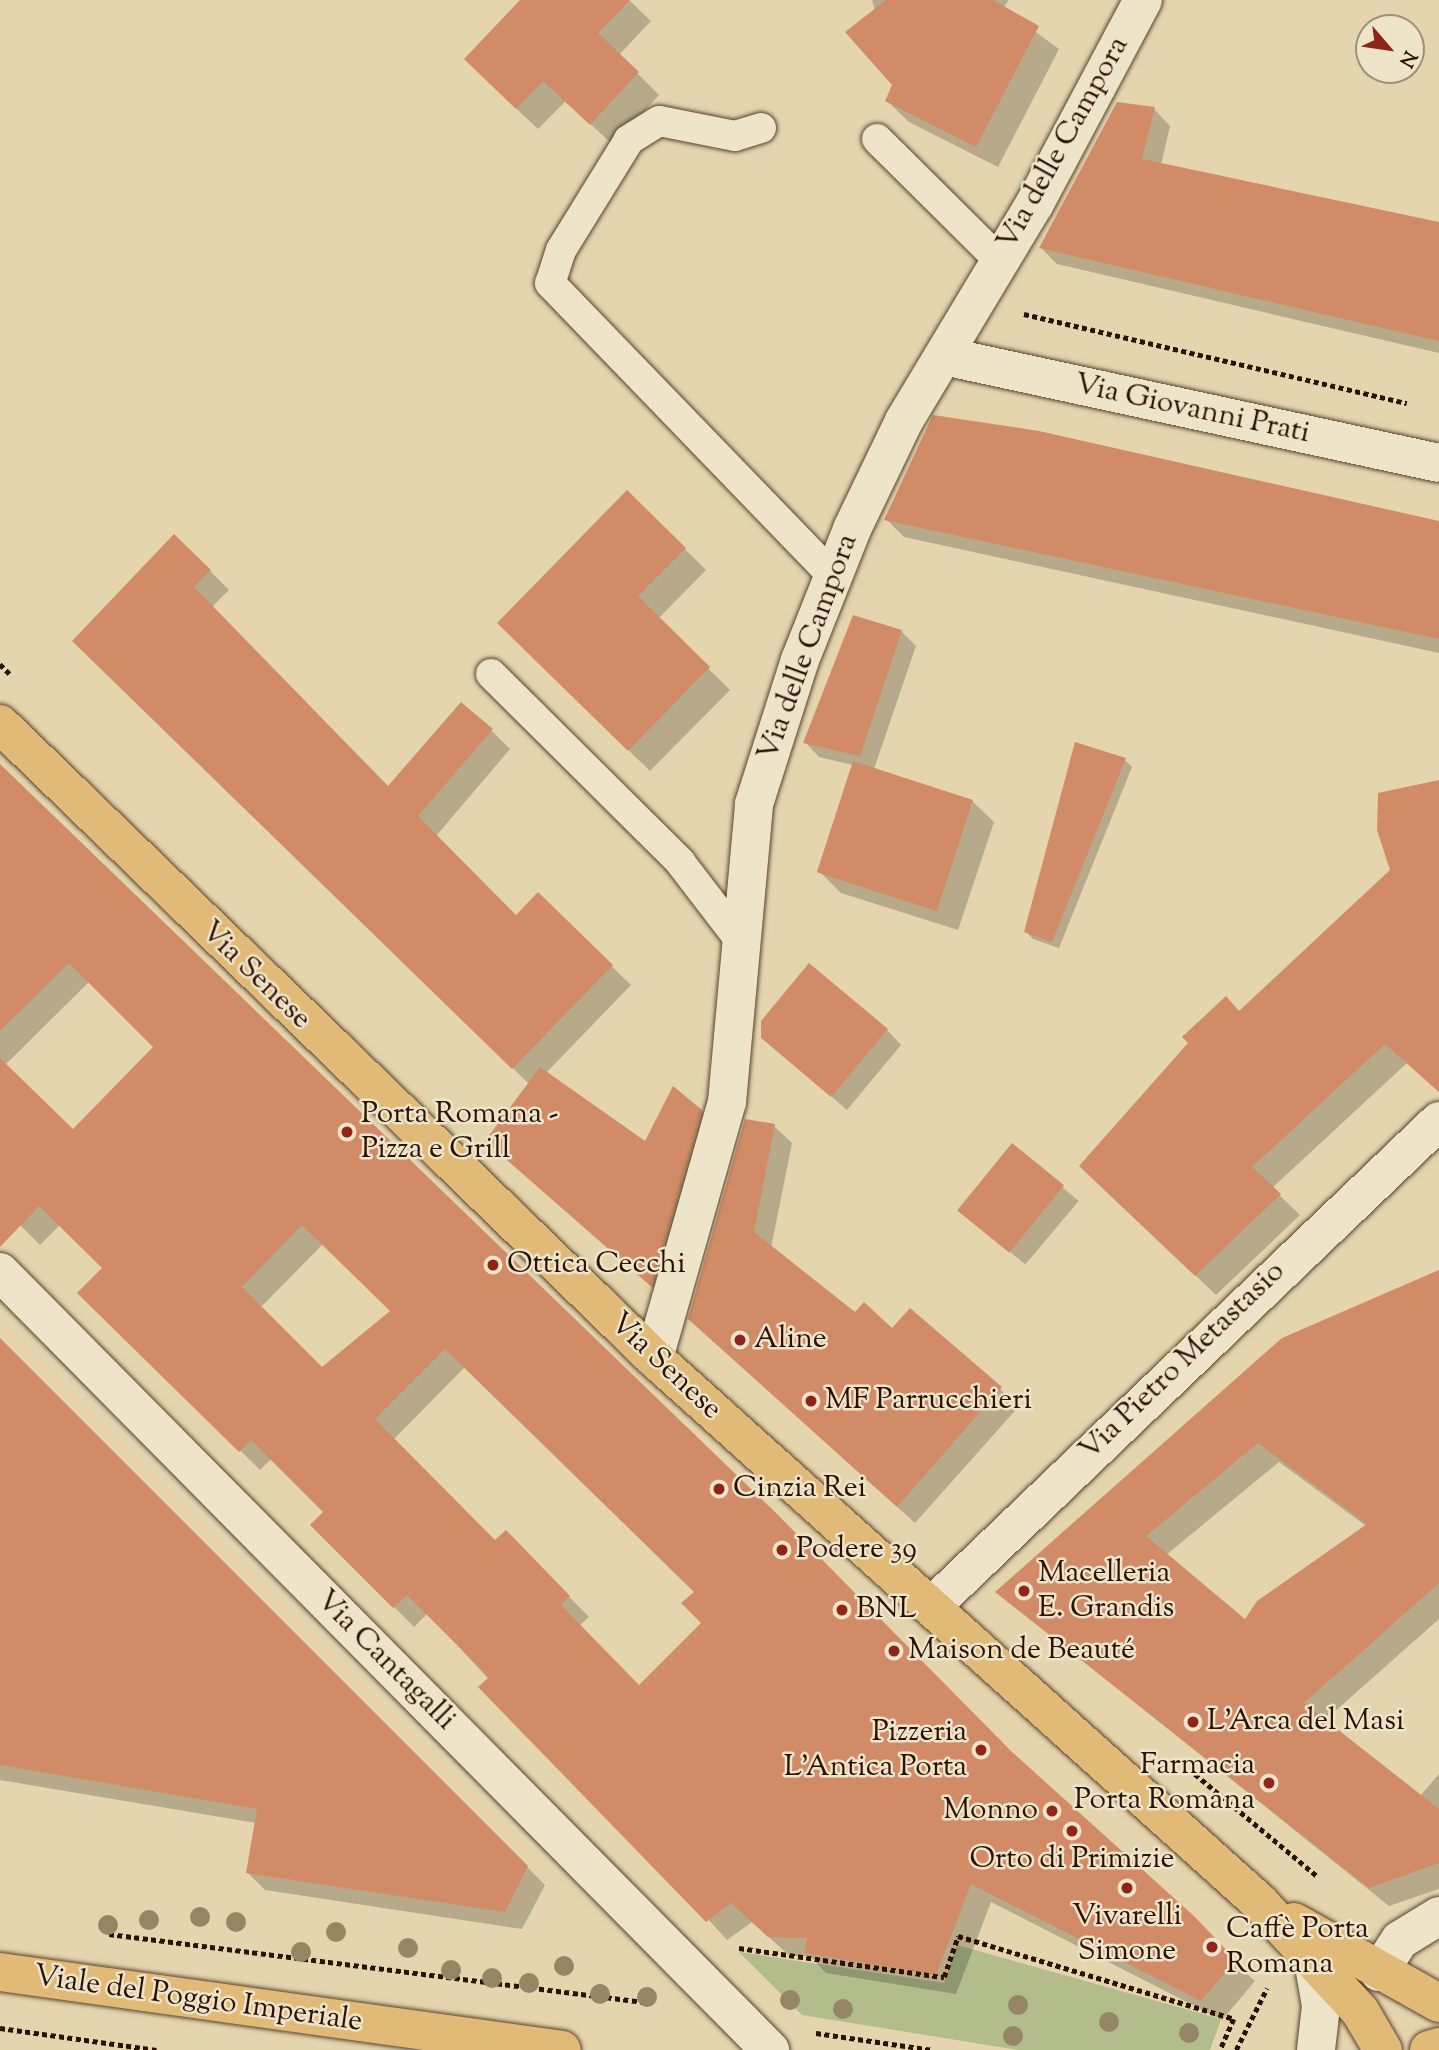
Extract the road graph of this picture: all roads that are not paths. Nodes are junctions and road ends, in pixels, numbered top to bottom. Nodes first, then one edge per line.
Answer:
1 (1143, 0) edge
2 (761, 128) dead end
3 (877, 139) dead end
4 (995, 270) junction
5 (944, 356) junction
6 (1439, 463) edge
7 (834, 577) junction
8 (491, 674) dead end
9 (0, 724) edge
10 (739, 939) junction
11 (1439, 1121) edge
12 (0, 1272) edge
13 (654, 1358) junction
14 (931, 1607) junction
15 (1259, 1902) junction
16 (1439, 1916) edge
17 (1313, 1959) junction
18 (0, 1972) edge
19 (1379, 1972) junction
20 (1439, 2003) edge
21 (1439, 2047) edge
22 (562, 2050) edge
23 (770, 2050) edge
24 (1316, 2050) edge
25 (1382, 2050) edge
26 (1430, 2050) edge

1 - 4 street, Via delle Campora
2 - 7 lane
3 - 4 lane
4 - 5 street, Via delle Campora
5 - 6 street, Via Giovanni Prati
5 - 7 street, Via delle Campora
7 - 10 street, Via delle Campora
8 - 10 lane
9 - 13 main road, Via Senese
10 - 13 street, Via delle Campora
11 - 14 street, Via Pietro Metastasio
12 - 23 street, Via Cantagalli
13 - 14 main road, Via Senese
14 - 15 main road, Via Senese
15 - 17 main road, Via Senese
15 - 19 main road, Via Senese
16 - 19 street
17 - 24 street
17 - 25 main road, Via Senese
18 - 22 main road, Viale del Poggio Imperiale
19 - 20 main road, Via Senese
21 - 26 main road

